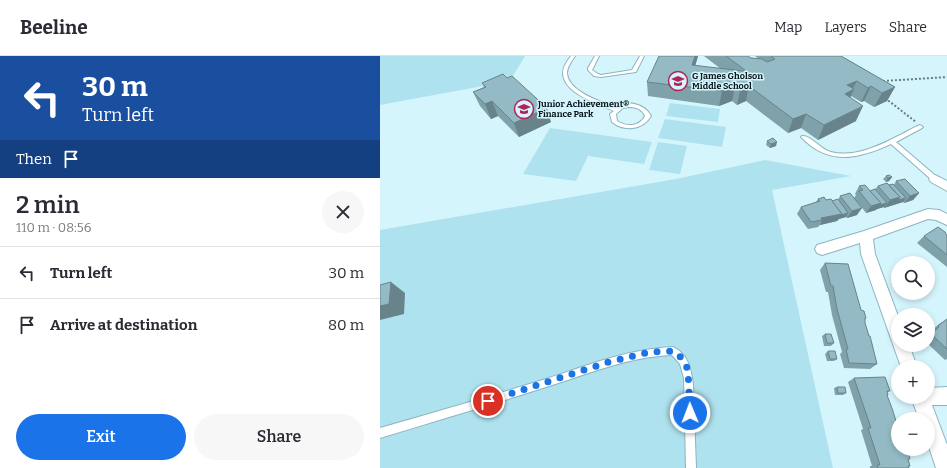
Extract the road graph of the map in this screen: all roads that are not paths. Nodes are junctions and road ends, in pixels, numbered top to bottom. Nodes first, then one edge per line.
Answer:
1 (573, 56) edge
2 (597, 56) edge
3 (642, 56) edge
4 (617, 110) junction
5 (920, 127) road end
6 (804, 137) dead end
7 (892, 142) junction
8 (935, 179) joint
9 (947, 187) edge
10 (947, 220) edge
11 (866, 236) junction
12 (822, 249) dead end
13 (891, 318) edge
14 (947, 396) edge
15 (935, 397) edge
16 (923, 404) edge
17 (380, 433) edge
18 (691, 468) edge
19 (946, 468) edge

1 - 4 lane
2 - 3 lane
4 - 4 lane
5 - 7 lane
6 - 7 lane
7 - 8 lane
8 - 9 street
10 - 11 street
11 - 12 street
11 - 13 street
14 - 15 street
16 - 19 street
17 - 18 lane

